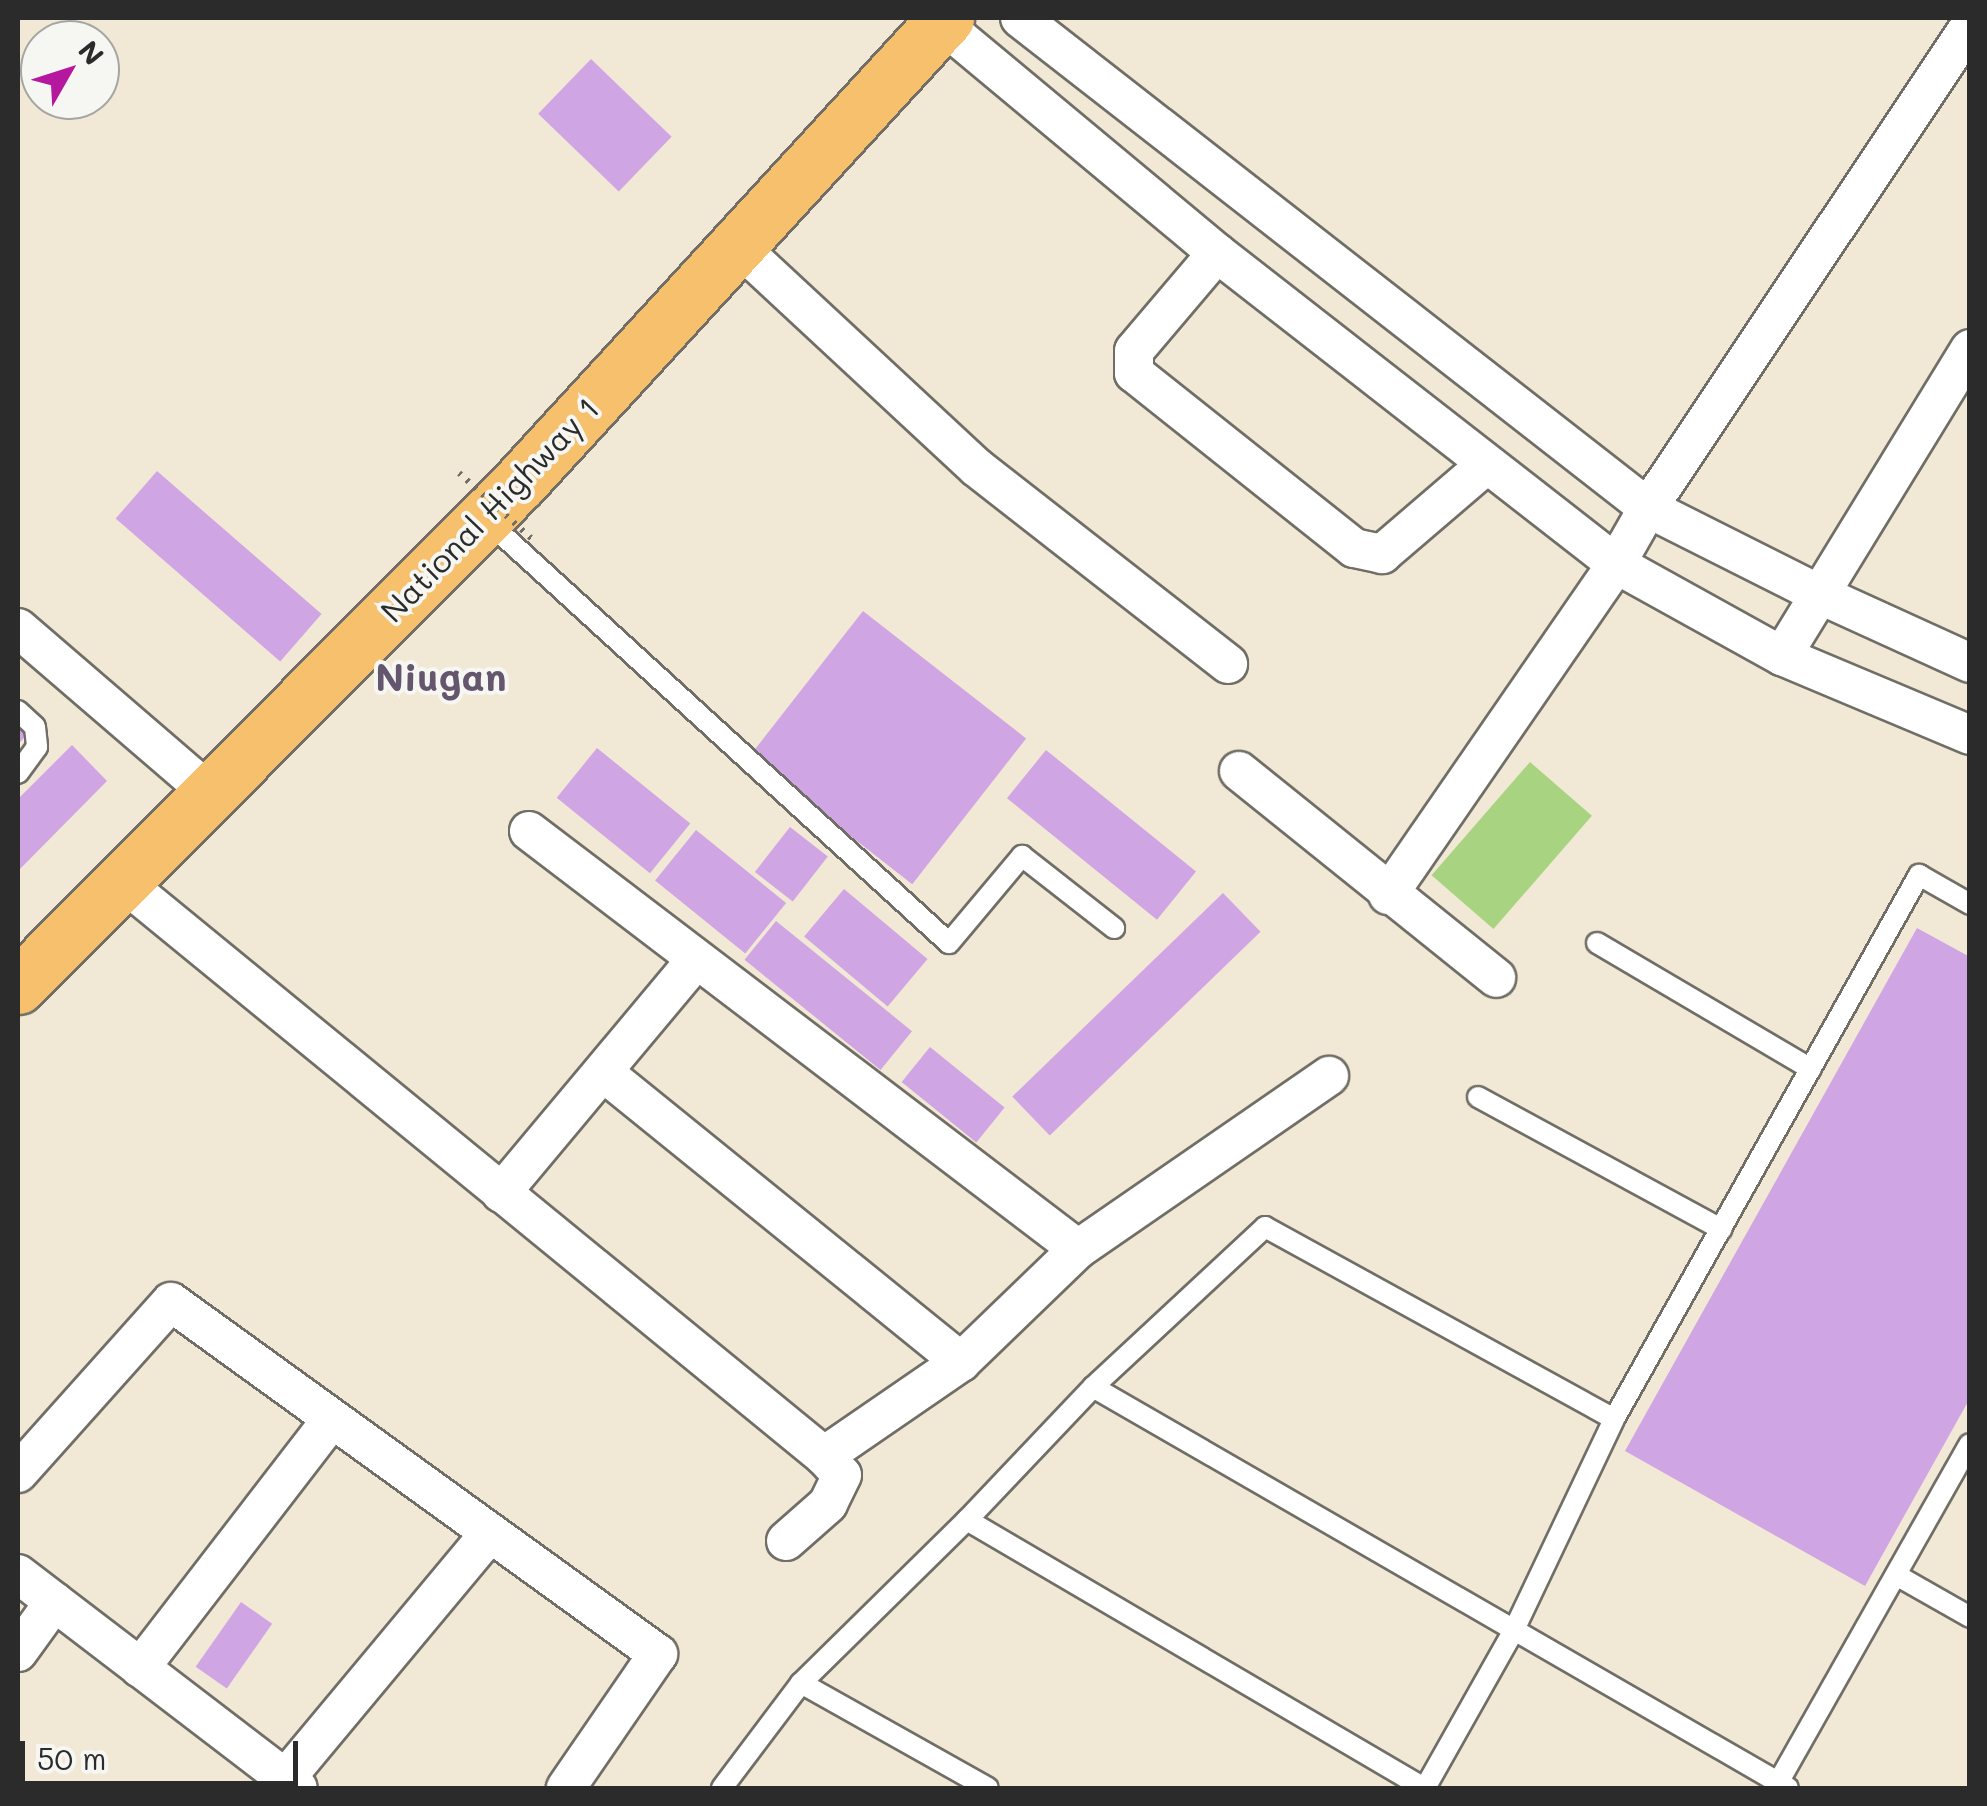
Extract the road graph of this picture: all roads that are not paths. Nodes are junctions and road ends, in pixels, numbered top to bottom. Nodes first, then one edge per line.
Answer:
1 (1020, 18) edge
2 (943, 20) edge
3 (1970, 26) edge
4 (735, 243) junction
5 (1217, 253) junction
6 (1970, 348) edge
7 (1486, 465) junction
8 (1648, 508) junction
9 (492, 510) junction
10 (1616, 564) junction
11 (1821, 595) junction
12 (18, 628) edge
13 (1782, 656) junction
14 (1970, 663) edge
15 (1228, 664) dead end
16 (18, 710) edge
17 (1964, 722) edge
18 (1240, 770) dead end
19 (18, 772) edge
20 (212, 794) junction
21 (529, 832) dead end
22 (123, 882) junction
23 (1388, 894) junction
24 (1970, 904) edge
25 (1114, 928) dead end
26 (1596, 944) dead end
27 (696, 960) junction
28 (1496, 978) dead end
29 (18, 986) edge
30 (1811, 1069) junction
31 (603, 1072) junction
32 (1328, 1076) dead end
33 (1478, 1097) dead end
34 (501, 1193) junction
35 (1721, 1229) junction
36 (1078, 1249) junction
37 (961, 1362) junction
38 (1093, 1388) junction
39 (332, 1419) junction
40 (1614, 1419) junction
41 (1970, 1444) edge
42 (824, 1456) junction
43 (18, 1473) edge
44 (967, 1520) junction
45 (488, 1535) junction
46 (786, 1542) dead end
47 (18, 1574) edge
48 (1896, 1575) junction
49 (54, 1602) junction
50 (1970, 1617) edge
51 (1514, 1630) junction
52 (18, 1652) edge
53 (140, 1668) junction
54 (801, 1682) junction
55 (291, 1784) edge
56 (1780, 1787) edge
57 (566, 1788) edge
58 (722, 1788) edge
59 (988, 1788) edge
60 (1425, 1788) edge

1 - 8 street
2 - 4 highway, National Highway 1
2 - 5 street
3 - 8 street
4 - 9 highway, National Highway 1
4 - 15 street
5 - 7 street
5 - 7 street
6 - 11 street
7 - 10 street
8 - 10 street
8 - 11 street
9 - 20 highway, National Highway 1
9 - 25 lane
10 - 13 street
10 - 23 street
11 - 13 street
11 - 14 street
12 - 20 street
13 - 17 street
16 - 19 lane
18 - 23 street
20 - 22 highway, National Highway 1
21 - 27 street
22 - 29 highway, National Highway 1
22 - 34 street
23 - 28 street
24 - 30 lane
26 - 30 lane
27 - 31 street
27 - 36 street
30 - 35 lane
31 - 34 street
31 - 37 street
32 - 36 street
33 - 35 lane
34 - 42 street
35 - 40 lane
36 - 37 street
37 - 42 street
38 - 40 lane
38 - 44 lane
38 - 51 lane
39 - 43 street
39 - 45 street
39 - 53 street
40 - 51 lane
41 - 48 lane
42 - 46 street
44 - 54 lane
44 - 60 lane
45 - 55 street
45 - 57 street
47 - 49 street
48 - 50 lane
48 - 56 lane
49 - 52 street
49 - 53 street
51 - 56 lane
51 - 60 lane
53 - 55 street
54 - 58 lane
54 - 59 lane

